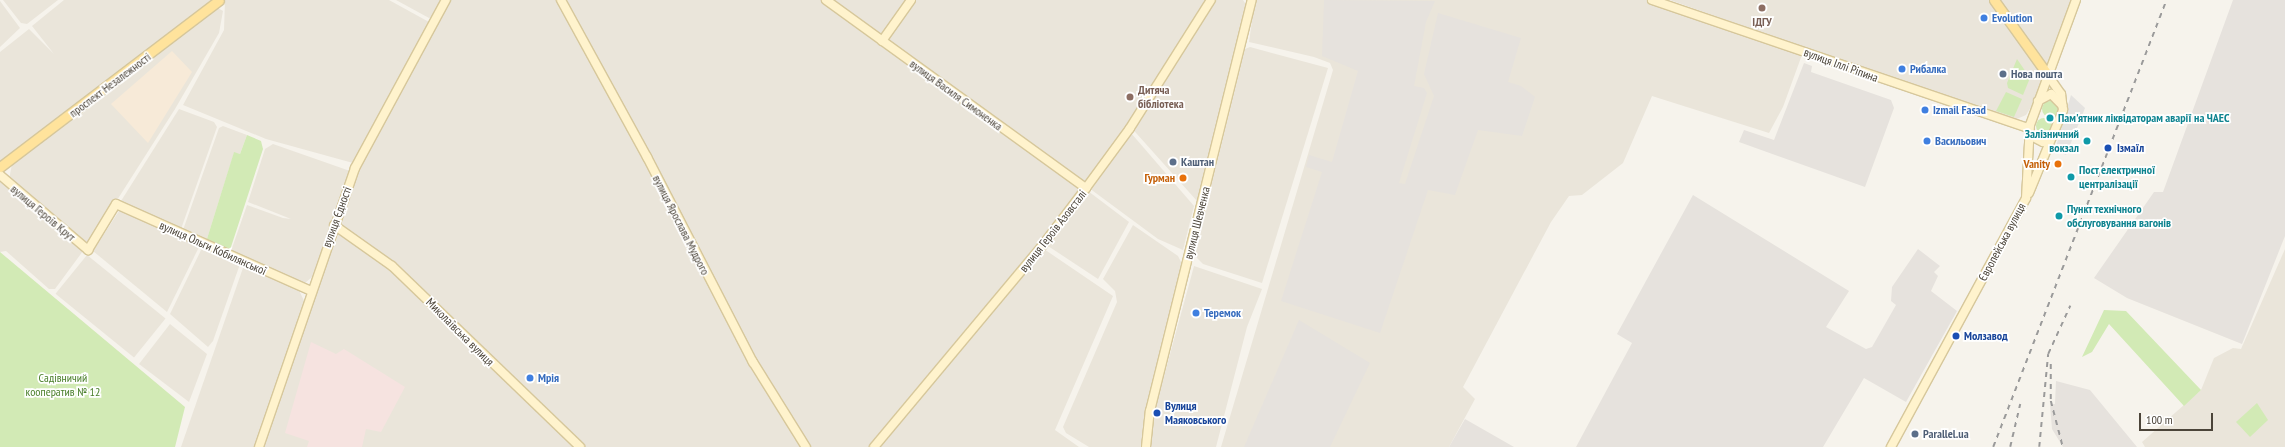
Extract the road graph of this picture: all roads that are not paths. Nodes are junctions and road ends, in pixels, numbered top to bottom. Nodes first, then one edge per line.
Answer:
1 (219, 0) edge
2 (446, 0) edge
3 (561, 0) edge
4 (826, 0) edge
5 (911, 0) edge
6 (1211, 0) edge
7 (1252, 0) edge
8 (1652, 0) edge
9 (1994, 0) edge
10 (2076, 0) edge
11 (882, 41) junction
12 (2047, 74) junction
13 (2036, 104) junction
14 (2063, 106) junction
15 (2030, 132) junction
16 (2055, 134) junction
17 (0, 167) edge
18 (2029, 169) junction
19 (2039, 172) junction
20 (0, 175) edge
21 (1086, 188) junction
22 (2026, 198) junction
23 (116, 204) joint
24 (334, 225) junction
25 (311, 291) junction
26 (259, 447) edge
27 (580, 447) edge
28 (806, 447) edge
29 (874, 447) edge
30 (1146, 447) edge
31 (1891, 447) edge

1 - 17 main road, проспект Незалежності
2 - 24 street, вулиця Єдності
3 - 28 street, вулиця Ярослава Мудрого
4 - 11 street, вулиця Василя Симоненка
5 - 11 street
6 - 21 street, вулиця Героїв Азовсталі
7 - 30 street, вулиця Шевченка
8 - 15 street, вулиця Іллі Ріпина
9 - 12 main road
10 - 12 street, Європейська вулиця
11 - 21 street, вулиця Василя Симоненка
12 - 13 street, Європейська вулиця
12 - 14 street
13 - 14 street
13 - 15 street, Європейська вулиця
14 - 16 street
15 - 16 street, вулиця Іллі Ріпина
15 - 18 street, Європейська вулиця
16 - 19 street
18 - 19 street
18 - 22 street, Європейська вулиця
19 - 22 street
20 - 23 street, вулиця Героїв Крут
21 - 29 street, вулиця Героїв Азовсталі
22 - 31 street, Європейська вулиця
23 - 25 street, вулиця Ольги Кобилянської
24 - 25 street, вулиця Єдності
24 - 27 street, Миколаївська вулиця
25 - 26 street, вулиця Єдності

